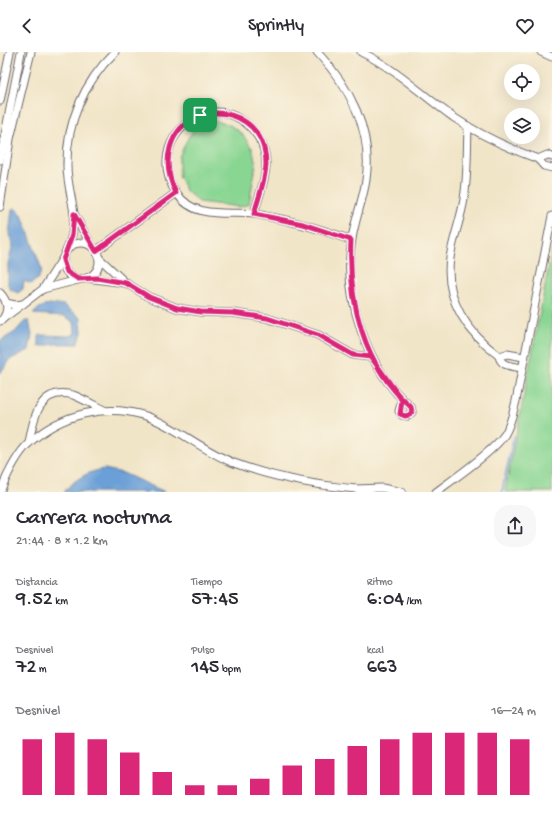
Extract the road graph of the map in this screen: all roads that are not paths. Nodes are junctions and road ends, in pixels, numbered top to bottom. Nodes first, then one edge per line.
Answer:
1 (10, 52) edge
2 (21, 52) edge
3 (31, 52) edge
4 (115, 52) edge
5 (317, 52) edge
6 (361, 52) edge
7 (540, 52) edge
8 (552, 57) edge
9 (0, 101) edge
10 (10, 124) junction
11 (468, 126) junction
12 (552, 157) edge
13 (538, 159) junction
14 (0, 160) edge
15 (551, 167) edge
16 (176, 193) junction
17 (0, 207) edge
18 (74, 214) junction
19 (254, 214) junction
20 (552, 216) edge
21 (351, 240) junction
22 (96, 252) junction
23 (65, 253) junction
24 (84, 279) junction
25 (126, 283) junction
26 (43, 289) junction
27 (0, 293) edge
28 (6, 303) junction
29 (23, 304) junction
30 (0, 322) edge
31 (512, 355) junction
32 (499, 356) junction
33 (371, 357) junction
34 (524, 357) junction
35 (510, 366) junction
36 (522, 368) junction
37 (402, 401) dead end
38 (104, 410) junction
39 (29, 443) junction
40 (359, 490) edge
41 (0, 492) edge
42 (402, 492) edge
43 (436, 492) edge

1 - 9 street
2 - 10 street
3 - 10 street
4 - 18 street
5 - 21 street
6 - 11 street
7 - 8 street
10 - 14 street
10 - 17 street
11 - 13 street
11 - 32 street
12 - 13 street
13 - 15 street
16 - 19 street
16 - 19 street
16 - 22 street
18 - 22 street
18 - 23 street
19 - 21 street
20 - 34 street
21 - 33 street
22 - 23 street
22 - 24 street
22 - 25 street
23 - 24 street
23 - 26 street
24 - 25 street
24 - 26 street
25 - 33 street
26 - 29 street
27 - 28 street
28 - 29 street
28 - 30 street
29 - 30 street
31 - 32 street
31 - 34 street
31 - 35 street
32 - 35 street
33 - 37 street
34 - 36 street
35 - 36 street
36 - 43 street
38 - 39 street
38 - 39 street
38 - 40 street
39 - 41 street
40 - 42 street

